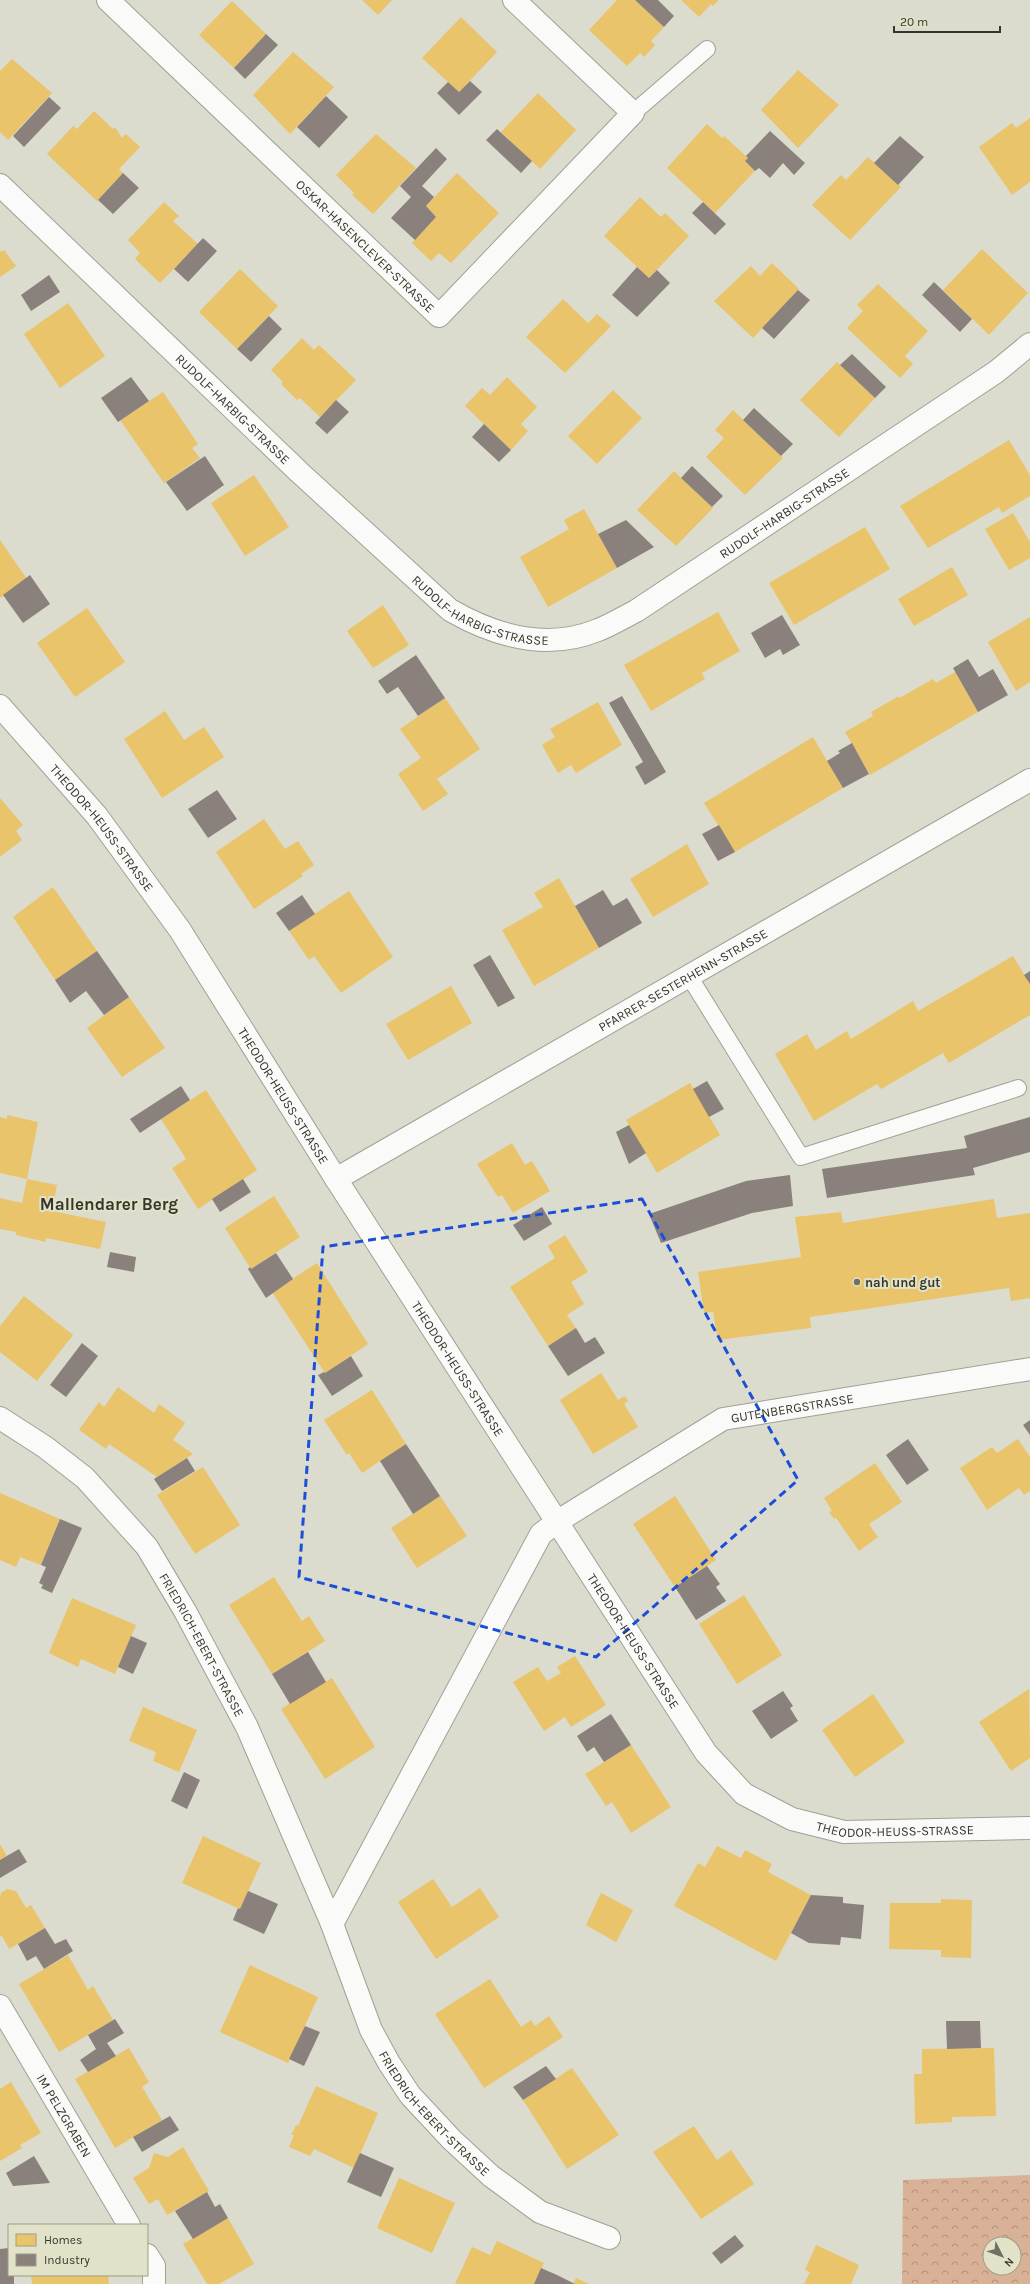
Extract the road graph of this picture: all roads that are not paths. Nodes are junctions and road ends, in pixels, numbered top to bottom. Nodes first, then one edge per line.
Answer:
1 (108, 0) edge
2 (514, 0) edge
3 (707, 49) dead end
4 (633, 114) junction
5 (0, 185) edge
6 (1030, 344) edge
7 (0, 706) edge
8 (1030, 780) edge
9 (689, 976) junction
10 (1018, 1088) dead end
11 (336, 1179) junction
12 (1030, 1369) edge
13 (0, 1418) edge
14 (558, 1521) junction
15 (1030, 1828) edge
16 (332, 1924) junction
17 (0, 2006) edge
18 (128, 2224) edge
19 (609, 2238) dead end
20 (148, 2257) edge
21 (154, 2284) edge

1 - 4 street, OSKAR-HASENCLEVER-STRASSE
2 - 4 street
3 - 4 lane
5 - 6 street, RUDOLF-HARBIG-STRASSE
7 - 11 street, THEODOR-HEUSS-STRASSE
8 - 9 street, PFARRER-SESTERHENN-STRASSE
9 - 10 lane
9 - 11 street, PFARRER-SESTERHENN-STRASSE
11 - 14 street, THEODOR-HEUSS-STRASSE
12 - 14 street, GUTENBERGSTRASSE
13 - 16 street, FRIEDRICH-EBERT-STRASSE
14 - 15 street, THEODOR-HEUSS-STRASSE
14 - 16 street
16 - 19 street, FRIEDRICH-EBERT-STRASSE
17 - 18 street, IM PELZGRABEN
20 - 21 street

